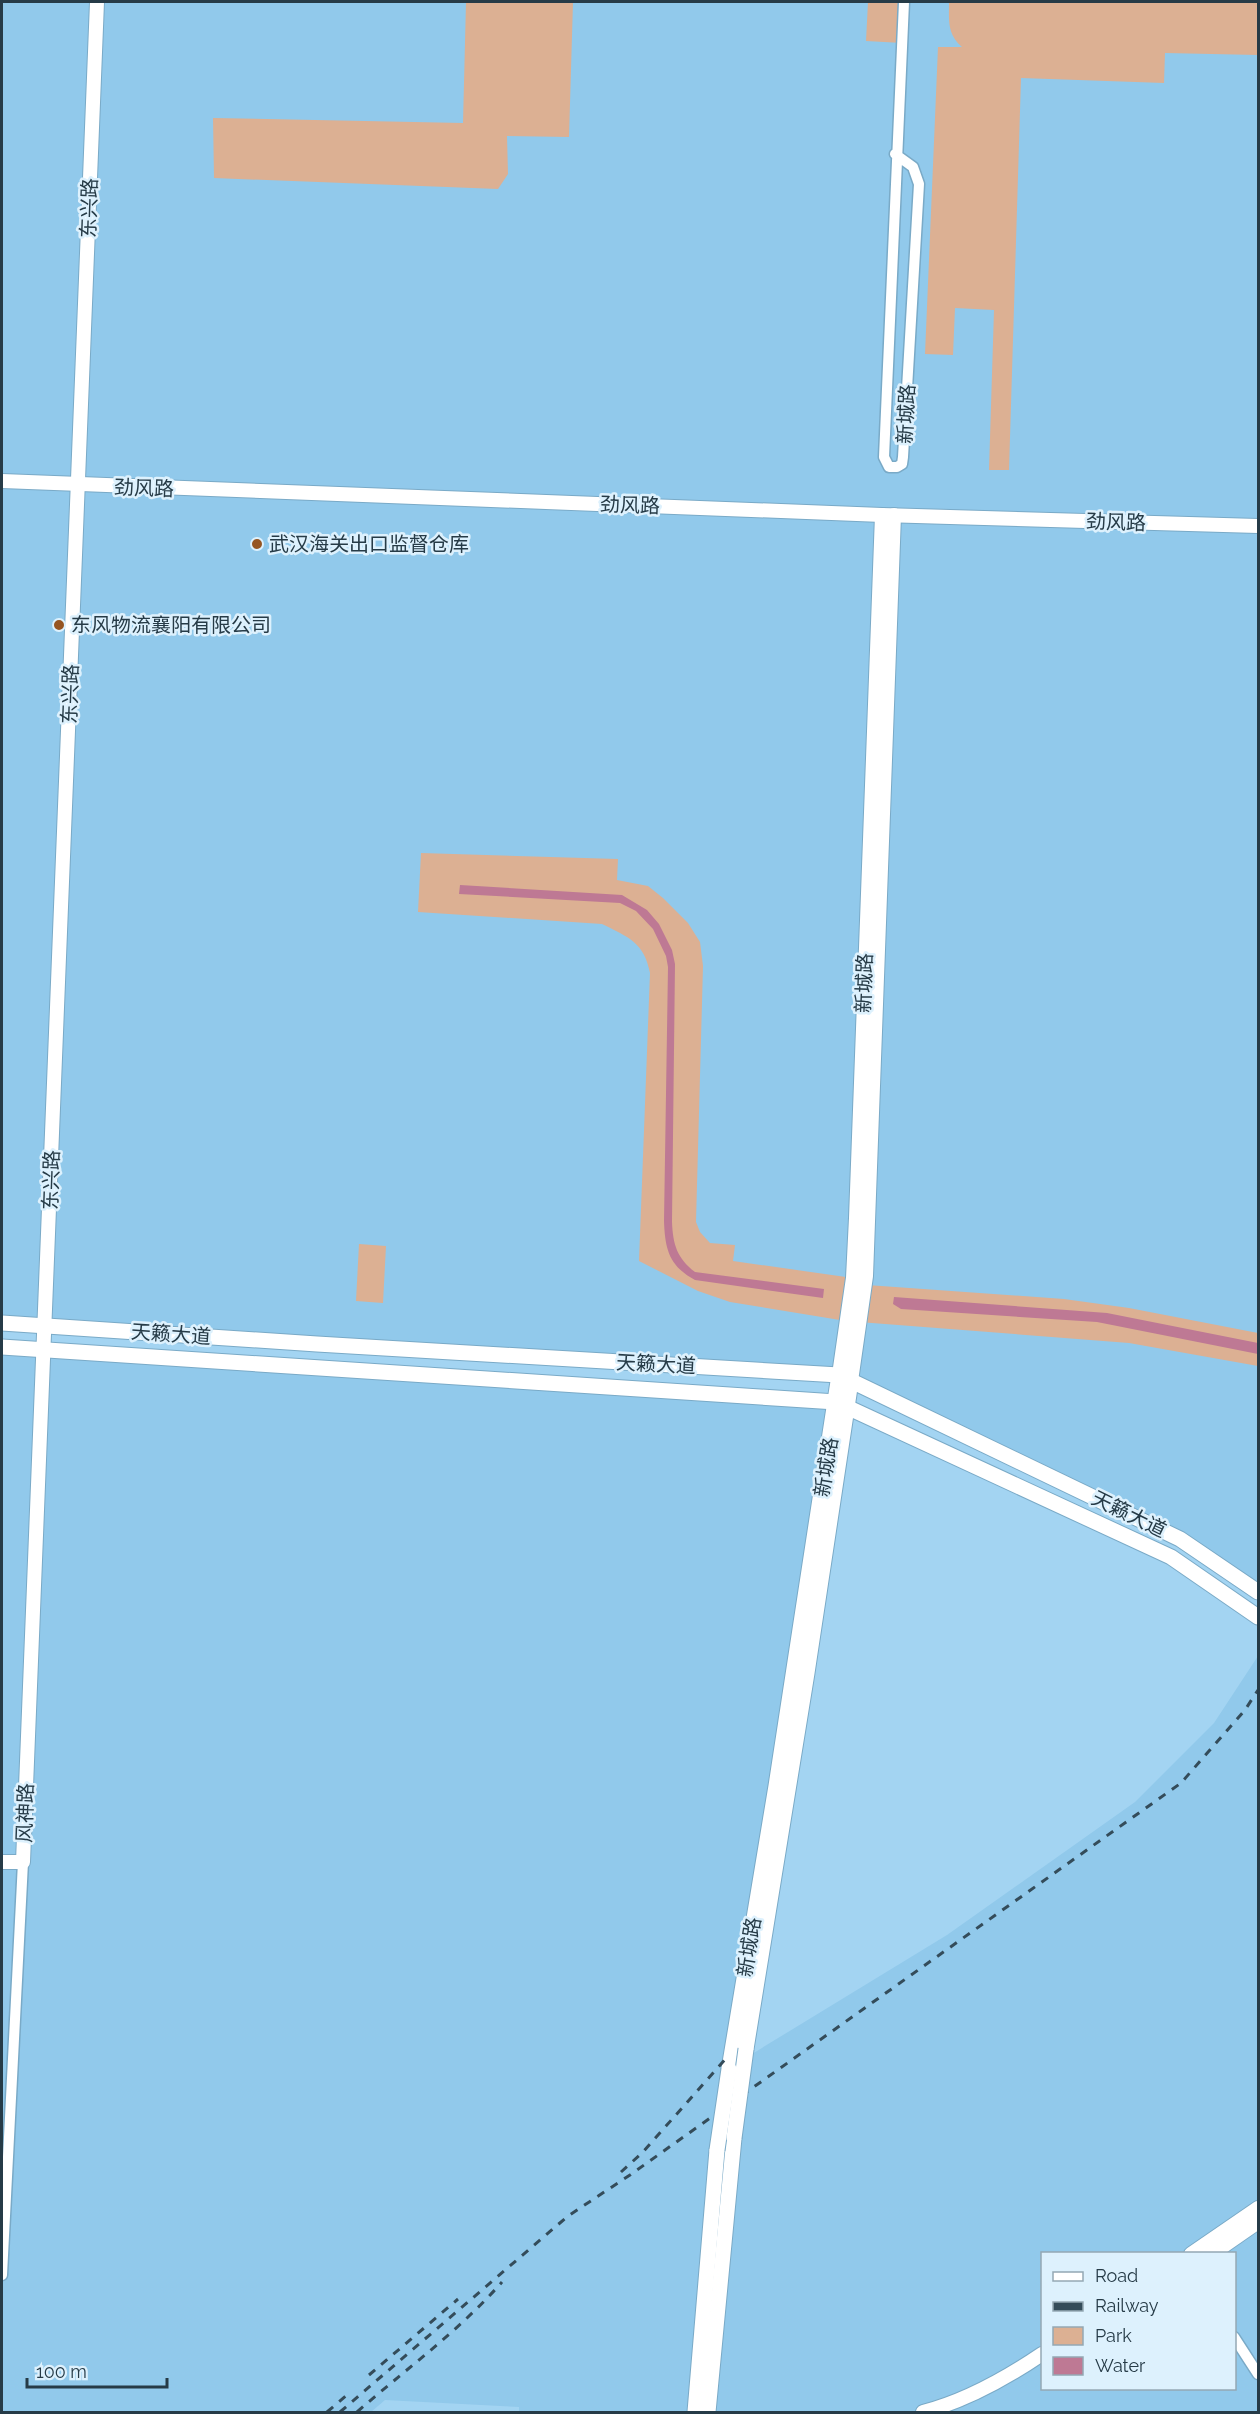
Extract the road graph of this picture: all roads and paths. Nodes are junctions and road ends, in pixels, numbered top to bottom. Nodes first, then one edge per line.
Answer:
1 (97, 2) edge
2 (904, 2) edge
3 (896, 154) junction
4 (2, 481) edge
5 (2, 489) edge
6 (79, 490) junction
7 (888, 518) junction
8 (1258, 526) edge
9 (1258, 534) edge
10 (2, 1323) edge
11 (46, 1326) junction
12 (2, 1347) edge
13 (43, 1351) junction
14 (845, 1378) junction
15 (842, 1404) junction
16 (1258, 1592) edge
17 (1258, 1617) edge
18 (2, 1862) edge
19 (23, 1862) junction
20 (1258, 2208) edge
21 (1258, 2222) edge
22 (1192, 2252) edge
23 (1213, 2252) edge
24 (2, 2275) edge
25 (1236, 2340) edge
26 (1041, 2355) edge
27 (1041, 2363) edge
28 (1258, 2374) edge
29 (695, 2412) edge
30 (708, 2412) edge
31 (923, 2412) edge
32 (953, 2412) edge

1 - 6 street, 东兴路
2 - 3 street, 新城路
3 - 3 street, 新城路
4 - 6 street, 劲风路
5 - 6 street, 劲风路
6 - 7 street, 劲风路
6 - 11 street, 东兴路
7 - 8 street, 劲风路
7 - 9 street, 劲风路
7 - 14 street, 新城路
10 - 11 main road, 天籁大道
11 - 13 street, 东兴路
11 - 14 main road, 天籁大道
12 - 13 main road, 天籁大道
13 - 15 main road, 天籁大道
13 - 19 street, 风神路
14 - 15 main road, 新城路
14 - 16 main road, 天籁大道
15 - 17 main road, 天籁大道
15 - 29 main road, 新城路, bridge
15 - 30 main road, 新城路, bridge
18 - 19 street
19 - 24 street, 风神路
20 - 22 street
21 - 23 street
25 - 28 street
26 - 31 street
27 - 32 street

